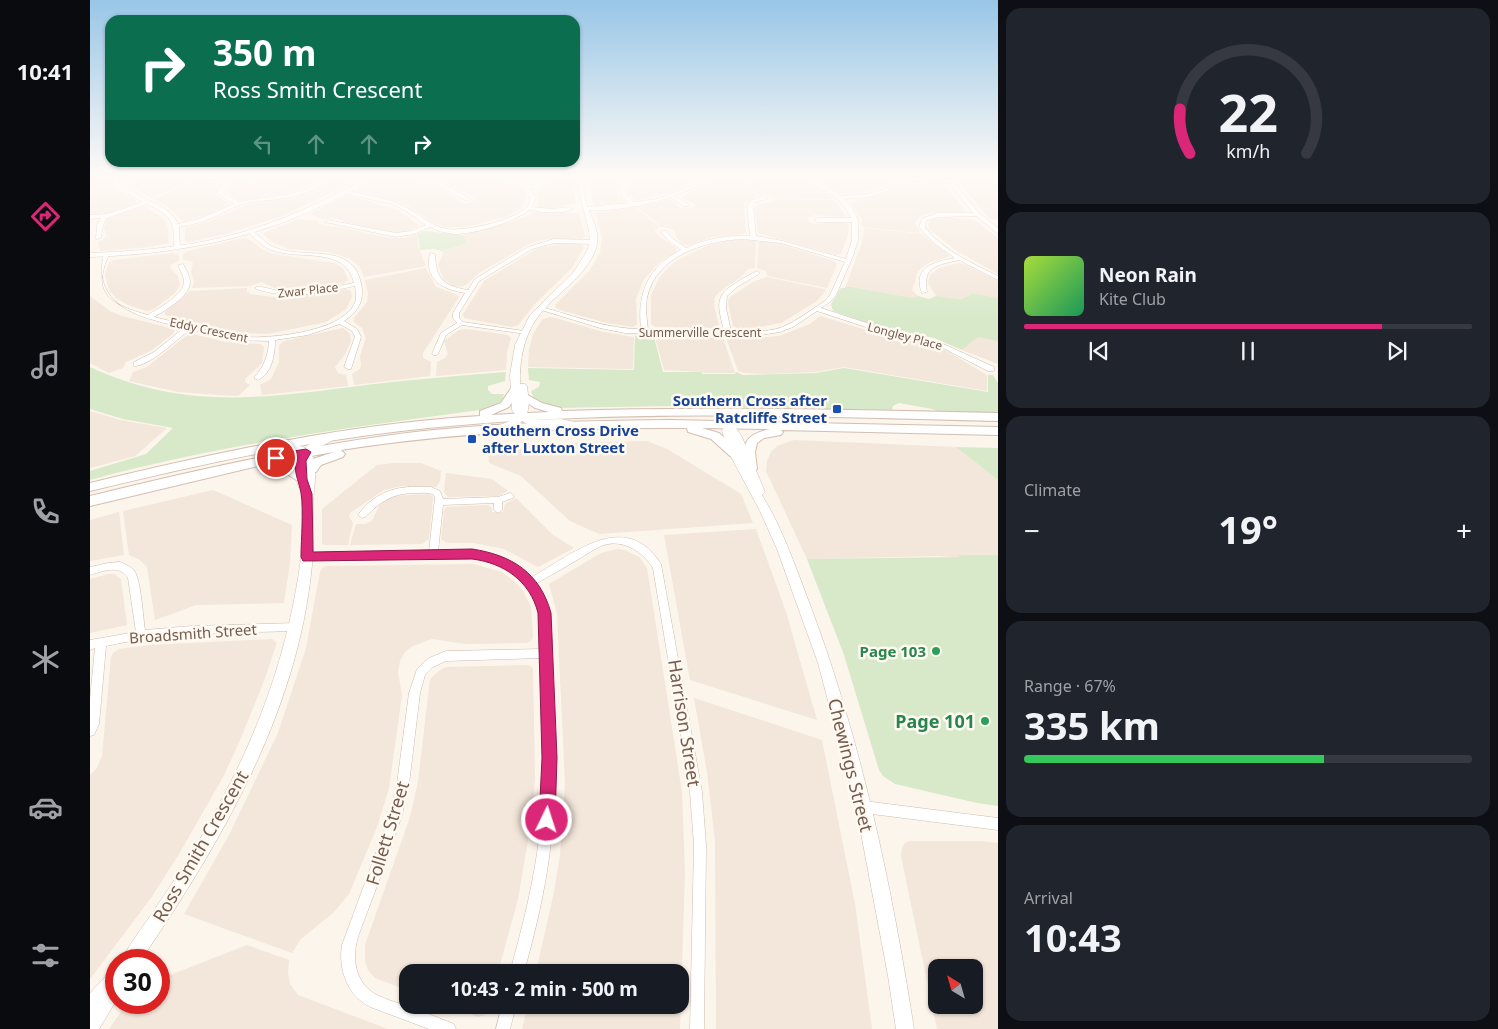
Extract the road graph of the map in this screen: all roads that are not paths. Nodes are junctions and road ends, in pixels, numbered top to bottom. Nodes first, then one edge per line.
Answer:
1 (102, 222) edge
2 (173, 222) edge
3 (193, 222) edge
4 (279, 222) edge
5 (328, 222) dead end
6 (423, 222) edge
7 (500, 222) edge
8 (590, 222) edge
9 (752, 222) edge
10 (855, 222) edge
11 (922, 222) edge
12 (986, 222) edge
13 (176, 226) junction
14 (429, 226) junction
15 (251, 232) junction
16 (664, 232) dead end
17 (998, 232) edge
18 (753, 237) junction
19 (98, 238) dead end
20 (594, 242) junction
21 (177, 248) junction
22 (686, 251) junction
23 (432, 254) dead end
24 (90, 255) edge
25 (106, 255) junction
26 (961, 258) junction
27 (847, 261) junction
28 (181, 265) dead end
29 (757, 273) dead end
30 (998, 278) edge
31 (358, 284) junction
32 (258, 288) dead end
33 (98, 289) junction
34 (90, 291) edge
35 (469, 292) junction
36 (924, 292) dead end
37 (541, 309) junction
38 (817, 309) junction
39 (150, 317) junction
40 (340, 321) junction
41 (461, 323) junction
42 (189, 327) junction
43 (645, 332) junction
44 (524, 333) junction
45 (728, 333) junction
46 (272, 338) junction
47 (435, 354) dead end
48 (136, 364) dead end
49 (348, 367) dead end
50 (991, 369) dead end
51 (258, 378) dead end
52 (520, 388) junction
53 (599, 413) junction
54 (726, 413) junction
55 (522, 416) junction
56 (998, 417) edge
57 (638, 424) junction
58 (422, 425) junction
59 (575, 425) junction
60 (729, 426) junction
61 (809, 426) junction
62 (496, 429) junction
63 (998, 431) edge
64 (399, 433) junction
65 (331, 437) junction
66 (266, 448) junction
67 (306, 452) junction
68 (734, 453) junction
69 (312, 469) junction
70 (751, 469) junction
71 (216, 471) junction
72 (302, 479) junction
73 (90, 487) edge
74 (306, 494) junction
75 (510, 496) dead end
76 (498, 500) junction
77 (90, 501) edge
78 (439, 502) junction
79 (498, 510) dead end
80 (765, 510) junction
81 (362, 515) dead end
82 (433, 555) junction
83 (307, 557) junction
84 (90, 571) edge
85 (531, 582) junction
86 (296, 627) junction
87 (141, 635) junction
88 (95, 644) edge
89 (546, 653) junction
90 (90, 731) edge
91 (864, 807) junction
92 (998, 824) edge
93 (138, 949) edge
94 (519, 964) edge
95 (105, 990) edge
96 (105, 1003) edge
97 (90, 1006) edge
98 (507, 1014) edge
99 (90, 1027) edge
100 (450, 1029) edge
101 (503, 1029) edge
102 (697, 1029) edge
103 (905, 1029) edge

1 - 19 street
2 - 13 street
3 - 13 street
4 - 15 street
5 - 14 street
6 - 14 street
7 - 14 street
8 - 20 street
9 - 18 street
10 - 27 street, Summerville Crescent
11 - 26 street
12 - 17 street
13 - 21 street
15 - 21 street
15 - 31 street
16 - 22 street
18 - 22 street
18 - 27 street
20 - 35 street
20 - 37 street
21 - 25 street
22 - 43 street
23 - 35 street
24 - 25 street
25 - 33 street
26 - 30 street
26 - 36 street
27 - 38 street, Summerville Crescent
28 - 39 street
29 - 45 street
31 - 32 street, Zwar Place
31 - 40 street, Eddy Crescent
33 - 34 street
33 - 39 street, Eddy Crescent
35 - 41 street
37 - 43 street, Summerville Crescent
37 - 44 street
38 - 45 street, Summerville Crescent
38 - 50 street, Longley Place
39 - 42 street, Eddy Crescent
40 - 46 street, Eddy Crescent
40 - 49 street
41 - 44 street
41 - 47 street
42 - 46 street, Eddy Crescent
42 - 48 street
43 - 45 street, Summerville Crescent
44 - 52 street
46 - 51 street
52 - 53 main road
52 - 55 street
52 - 58 main road
53 - 54 main road
53 - 55 main road
54 - 56 main road
54 - 60 street, Chewings Street
55 - 58 main road
55 - 59 street
55 - 62 street
57 - 59 main road
57 - 60 main road
57 - 68 main road
58 - 64 main road
59 - 62 main road
60 - 61 main road
60 - 68 street, Chewings Street
60 - 70 street, Chewings Street
61 - 63 main road
61 - 70 main road
62 - 64 main road
64 - 65 main road
64 - 67 main road
64 - 69 main road
65 - 66 main road
65 - 67 street
66 - 67 street
66 - 73 main road
67 - 69 street
67 - 71 main road
67 - 72 street, Ross Smith Crescent
68 - 80 street, Chewings Street
69 - 74 street, Ross Smith Crescent
70 - 80 street, Chewings Street
71 - 72 main road
71 - 77 main road
72 - 74 street, Ross Smith Crescent
74 - 83 street, Ross Smith Crescent
75 - 76 street
76 - 78 street
76 - 79 street
78 - 81 street
78 - 82 street
80 - 91 street, Chewings Street
82 - 83 street
82 - 85 street
83 - 86 street, Ross Smith Crescent
84 - 87 street
85 - 89 street
85 - 102 street, Harrison Street
86 - 87 street, Broadsmith Street
86 - 93 street, Ross Smith Crescent
87 - 88 street, Broadsmith Street
88 - 90 street
89 - 94 street
89 - 100 street, Follett Street
91 - 92 street
91 - 103 street, Chewings Street
95 - 97 street
96 - 99 street
98 - 101 street

